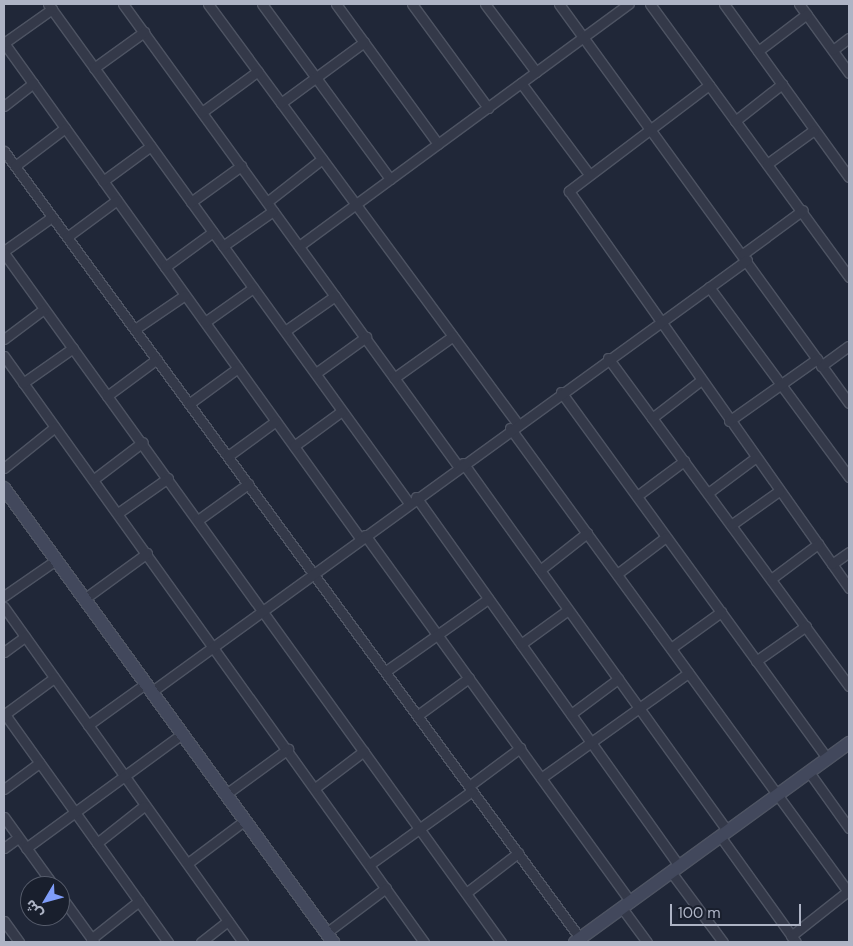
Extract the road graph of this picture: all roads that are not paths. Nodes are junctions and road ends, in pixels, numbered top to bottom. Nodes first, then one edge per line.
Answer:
1 (123, 4) edge
2 (208, 4) edge
3 (485, 4) edge
4 (559, 4) edge
5 (629, 4) edge
6 (650, 4) edge
7 (724, 4) edge
8 (799, 4) edge
9 (266, 5) edge
10 (341, 5) edge
11 (414, 5) edge
12 (50, 7) edge
13 (807, 14) junction
14 (144, 32) junction
15 (583, 37) junction
16 (849, 38) edge
17 (364, 42) junction
18 (4, 43) edge
19 (833, 50) junction
20 (758, 51) junction
21 (94, 68) junction
22 (258, 71) junction
23 (536, 72) junction
24 (849, 73) edge
25 (315, 77) junction
26 (33, 83) junction
27 (521, 83) junction
28 (709, 84) junction
29 (782, 84) junction
30 (281, 102) junction
31 (4, 106) edge
32 (488, 108) junction
33 (202, 112) junction
34 (735, 121) junction
35 (66, 128) junction
36 (650, 129) junction
37 (814, 130) junction
38 (438, 144) junction
39 (151, 146) junction
40 (4, 151) edge
41 (322, 159) junction
42 (767, 164) junction
43 (15, 166) junction
44 (241, 166) junction
45 (588, 173) junction
46 (849, 175) edge
47 (390, 180) junction
48 (103, 181) junction
49 (117, 200) junction
50 (191, 202) junction
51 (266, 202) junction
52 (356, 204) junction
53 (803, 210) junction
54 (273, 211) junction
55 (52, 217) junction
56 (213, 232) junction
57 (67, 237) junction
58 (223, 246) junction
59 (299, 246) junction
60 (4, 252) edge
61 (745, 257) junction
62 (165, 267) junction
63 (849, 276) edge
64 (709, 287) junction
65 (253, 288) junction
66 (185, 295) junction
67 (335, 296) junction
68 (44, 309) junction
69 (205, 322) junction
70 (659, 323) junction
71 (135, 329) junction
72 (284, 331) junction
73 (452, 336) junction
74 (366, 337) junction
75 (4, 339) edge
76 (849, 346) edge
77 (72, 348) junction
78 (4, 356) edge
79 (608, 358) junction
80 (157, 359) junction
81 (819, 362) junction
82 (238, 368) junction
83 (316, 373) junction
84 (394, 378) junction
85 (700, 381) junction
86 (23, 383) junction
87 (782, 386) junction
88 (561, 392) junction
89 (107, 396) junction
90 (190, 403) junction
91 (849, 403) edge
92 (342, 411) junction
93 (652, 418) junction
94 (276, 420) junction
95 (729, 421) junction
96 (514, 426) junction
97 (55, 427) junction
98 (143, 442) junction
99 (294, 446) junction
100 (228, 456) junction
101 (755, 458) junction
102 (684, 461) junction
103 (461, 464) junction
104 (4, 468) edge
105 (849, 477) edge
106 (168, 478) junction
107 (94, 479) junction
108 (248, 484) junction
109 (4, 488) edge
110 (779, 491) junction
111 (708, 493) junction
112 (637, 496) junction
113 (412, 500) junction
114 (118, 513) junction
115 (198, 520) junction
116 (731, 526) junction
117 (587, 533) junction
118 (363, 536) junction
119 (666, 537) junction
120 (818, 544) junction
121 (849, 552) edge
122 (147, 553) junction
123 (56, 560) junction
124 (832, 564) junction
125 (540, 570) junction
126 (314, 573) junction
127 (617, 574) junction
128 (771, 579) junction
129 (849, 588) edge
130 (4, 596) edge
131 (488, 598) junction
132 (84, 599) junction
133 (4, 607) edge
134 (263, 610) junction
135 (568, 610) junction
136 (721, 612) junction
137 (806, 626) junction
138 (438, 635) junction
139 (25, 637) junction
140 (521, 644) junction
141 (215, 645) junction
142 (672, 648) junction
143 (4, 652) edge
144 (756, 661) junction
145 (386, 671) junction
146 (688, 673) junction
147 (54, 678) junction
148 (469, 678) junction
149 (618, 679) junction
150 (849, 686) edge
151 (148, 688) junction
152 (638, 707) junction
153 (4, 714) edge
154 (571, 714) junction
155 (418, 715) junction
156 (88, 725) junction
157 (182, 734) junction
158 (590, 741) junction
159 (849, 743) edge
160 (520, 748) junction
161 (288, 749) junction
162 (364, 751) junction
163 (827, 758) junction
164 (40, 763) junction
165 (809, 772) junction
166 (122, 775) junction
167 (541, 778) junction
168 (316, 788) junction
169 (471, 788) junction
170 (4, 789) edge
171 (226, 794) junction
172 (777, 795) junction
173 (144, 806) junction
174 (74, 810) junction
175 (4, 817) edge
176 (244, 821) junction
177 (849, 828) edge
178 (419, 830) junction
179 (724, 834) junction
180 (18, 838) junction
181 (97, 842) junction
182 (4, 848) edge
183 (26, 848) junction
184 (518, 853) junction
185 (188, 863) junction
186 (370, 864) junction
187 (675, 869) junction
188 (47, 876) edge
189 (386, 888) junction
190 (849, 892) edge
191 (466, 893) junction
192 (139, 901) junction
193 (626, 905) junction
194 (70, 909) edge
195 (4, 921) edge
196 (228, 921) junction
197 (329, 938) edge
198 (793, 939) edge
199 (93, 940) edge
200 (580, 941) edge
201 (19, 942) edge
202 (168, 942) edge
203 (200, 942) edge
204 (243, 942) edge
205 (424, 942) edge
206 (501, 942) edge
207 (647, 942) edge
208 (722, 942) edge

1 - 14 street
2 - 22 street
3 - 23 street
4 - 15 street
5 - 15 street
6 - 28 street
7 - 20 street
8 - 13 street
9 - 25 street
10 - 17 street
11 - 32 street
12 - 18 street
12 - 21 street
13 - 19 street
13 - 20 street
14 - 21 street
14 - 33 street
15 - 23 street
15 - 36 street
16 - 19 street
17 - 25 street
17 - 38 street
18 - 26 street
19 - 24 street
20 - 29 street
21 - 39 street
22 - 30 street
22 - 33 street
23 - 27 street
25 - 30 street
25 - 47 street
26 - 31 street
26 - 35 street
27 - 32 street
27 - 45 street
28 - 34 street
28 - 36 street
29 - 34 street
29 - 37 street
30 - 41 street
32 - 38 street
33 - 44 street
34 - 42 street
35 - 43 street
35 - 48 street
36 - 45 street
36 - 61 street
37 - 42 street
37 - 46 street
38 - 47 street
39 - 48 street
39 - 50 street
40 - 43 street
41 - 51 street
41 - 52 street
42 - 53 street
43 - 55 street
44 - 50 street
44 - 51 street
45 - 70 street
47 - 52 street
48 - 49 street
49 - 57 street
49 - 62 street
50 - 56 street
51 - 54 street
52 - 59 street
52 - 73 street
53 - 61 street
53 - 63 street
54 - 58 street
54 - 59 street
55 - 57 street
55 - 60 street
56 - 58 street
56 - 62 street
57 - 71 street
58 - 65 street
59 - 67 street
60 - 68 street
61 - 64 street
61 - 81 street
62 - 66 street
64 - 70 street
64 - 87 street
65 - 69 street
65 - 72 street
66 - 69 street
66 - 71 street
67 - 72 street
67 - 74 street
68 - 75 street
68 - 77 street
69 - 82 street
70 - 79 street
70 - 85 street
71 - 80 street
72 - 83 street
73 - 84 street
73 - 96 street
74 - 83 street
74 - 84 street
76 - 81 street
77 - 86 street
77 - 89 street
78 - 86 street
79 - 88 street
79 - 93 street
80 - 89 street
80 - 90 street
81 - 87 street
81 - 91 street
82 - 90 street
82 - 94 street
83 - 92 street
84 - 103 street
85 - 93 street
85 - 95 street
86 - 97 street
87 - 95 street
87 - 105 street
88 - 96 street
88 - 112 street
89 - 98 street
90 - 100 street
92 - 99 street
92 - 113 street
93 - 102 street
94 - 99 street
94 - 100 street
95 - 101 street
96 - 103 street
96 - 117 street
97 - 104 street
97 - 107 street
98 - 106 street
98 - 107 street
99 - 118 street
100 - 108 street
101 - 110 street
101 - 111 street
102 - 111 street
102 - 112 street
103 - 113 street
103 - 125 street
106 - 114 street
106 - 115 street
107 - 114 street
108 - 115 street
108 - 126 street
109 - 123 street
110 - 116 street
110 - 120 street
111 - 116 street
112 - 119 street
113 - 118 street
113 - 131 street
114 - 122 street
115 - 134 street
116 - 128 street
117 - 125 street
117 - 127 street
118 - 126 street
118 - 138 street
119 - 127 street
119 - 136 street
120 - 124 street
120 - 128 street
121 - 124 street
122 - 132 street
122 - 141 street
123 - 130 street
123 - 132 street
124 - 129 street
125 - 135 street
126 - 134 street
126 - 145 street
127 - 142 street
128 - 137 street
131 - 138 street
131 - 140 street
132 - 151 street
133 - 139 street
134 - 141 street
134 - 162 street
135 - 140 street
135 - 149 street
136 - 142 street
136 - 144 street
137 - 144 street
137 - 150 street
138 - 145 street
138 - 148 street
139 - 143 street
139 - 147 street
140 - 154 street
141 - 151 street
141 - 161 street
142 - 146 street
144 - 163 street
145 - 155 street
146 - 152 street
146 - 172 street
147 - 153 street
147 - 156 street
148 - 155 street
148 - 160 street
149 - 152 street
149 - 154 street
151 - 156 street
151 - 157 street
152 - 158 street
152 - 179 street
153 - 164 street
154 - 158 street
155 - 169 street
156 - 166 street
157 - 166 street
157 - 171 street
158 - 167 street
158 - 187 street
159 - 163 street
160 - 167 street
160 - 169 street
161 - 168 street
161 - 171 street
162 - 168 street
162 - 178 street
163 - 165 street
164 - 170 street
164 - 174 street
165 - 172 street
165 - 177 street
166 - 173 street
166 - 174 street
167 - 193 street
168 - 186 street
169 - 178 street
169 - 184 street
171 - 176 street
172 - 179 street
172 - 190 street
173 - 181 street
173 - 185 street
174 - 181 street
174 - 183 street
175 - 180 street
176 - 185 street
176 - 197 street
178 - 186 street
178 - 191 street
179 - 187 street
179 - 198 street
180 - 182 street
180 - 183 street
181 - 192 street
183 - 188 street
184 - 191 street
184 - 200 street
185 - 196 street
186 - 189 street
187 - 193 street
187 - 208 street
189 - 197 street
189 - 205 street
190 - 198 street
191 - 206 street
192 - 199 street
192 - 202 street
193 - 200 street
193 - 207 street
194 - 199 street
195 - 201 street
196 - 203 street
196 - 204 street

